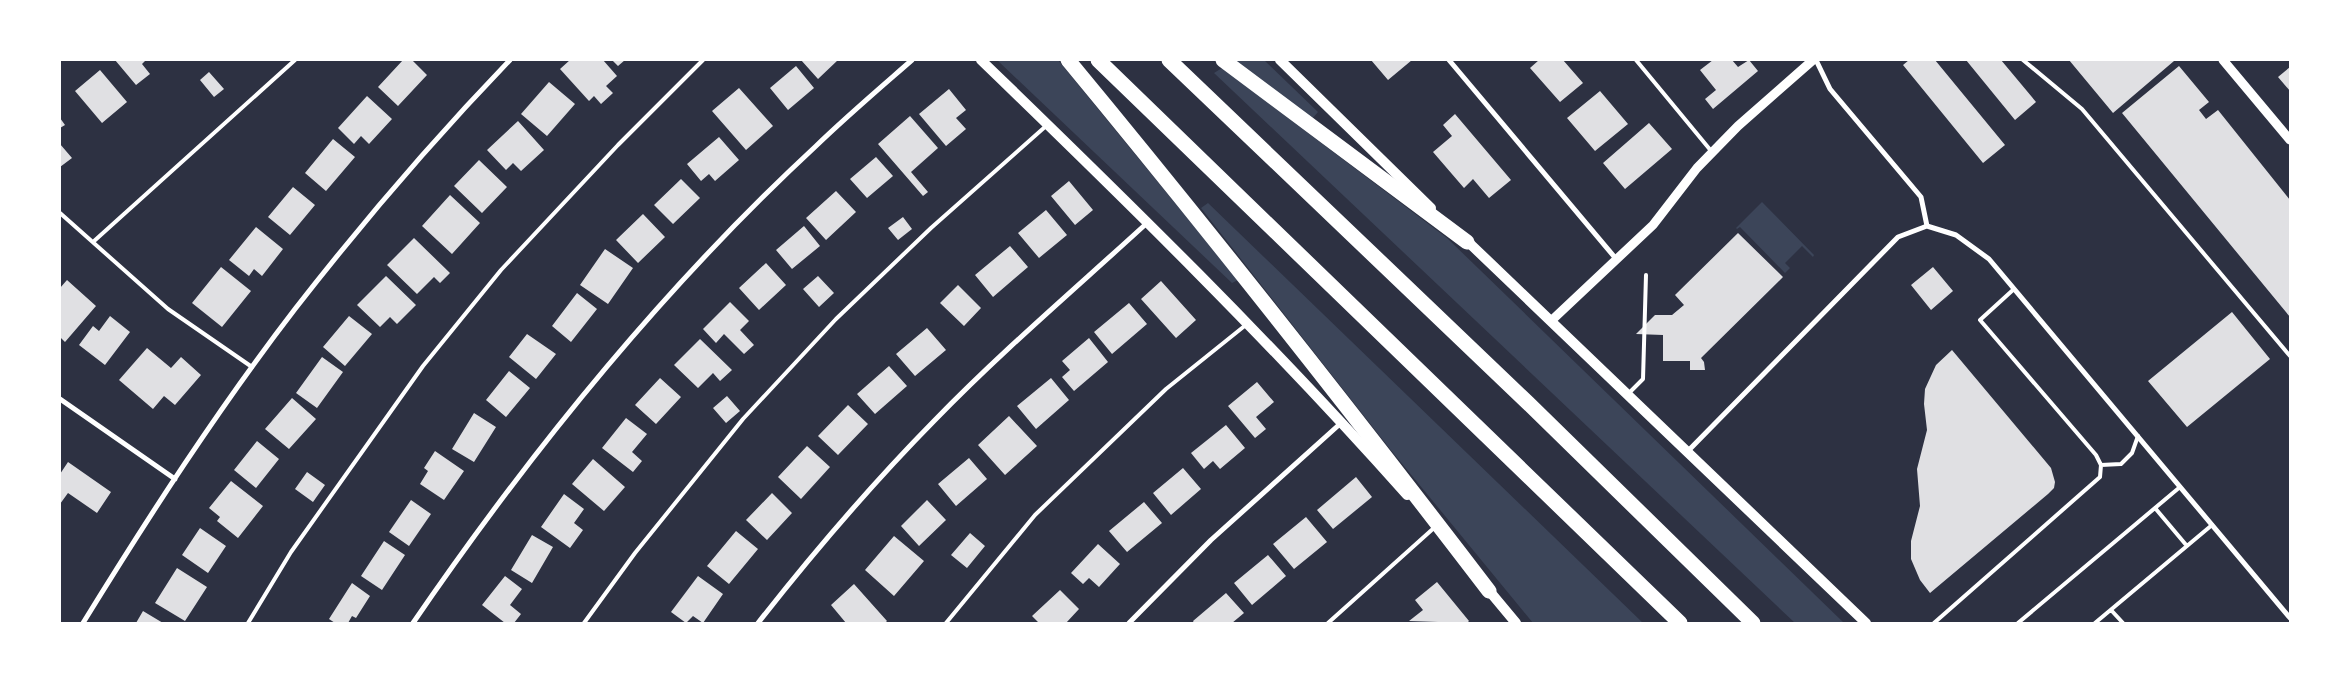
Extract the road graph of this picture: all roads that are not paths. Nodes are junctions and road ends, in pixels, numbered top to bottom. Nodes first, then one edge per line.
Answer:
1 (295, 60) edge
2 (510, 60) edge
3 (703, 60) edge
4 (912, 60) edge
5 (981, 60) edge
6 (1068, 60) edge
7 (1098, 60) edge
8 (1169, 60) edge
9 (1223, 60) edge
10 (1280, 60) edge
11 (1449, 60) edge
12 (1636, 60) edge
13 (1814, 60) edge
14 (2023, 60) edge
15 (2223, 60) edge
16 (1048, 124) junction
17 (2290, 140) edge
18 (1712, 152) junction
19 (60, 213) edge
20 (1148, 222) junction
21 (1927, 226) junction
22 (94, 242) junction
23 (1468, 242) junction
24 (1618, 261) junction
25 (1646, 275) dead end
26 (2014, 289) junction
27 (1551, 321) junction
28 (1247, 324) junction
29 (2290, 356) edge
30 (252, 367) junction
31 (1628, 394) junction
32 (60, 399) edge
33 (1342, 422) junction
34 (2138, 436) junction
35 (1688, 451) junction
36 (2101, 465) junction
37 (175, 479) junction
38 (2180, 487) junction
39 (2155, 508) junction
40 (2212, 525) junction
41 (1436, 528) junction
42 (2187, 546) junction
43 (1490, 591) junction
44 (2111, 610) junction
45 (2290, 618) edge
46 (83, 623) edge
47 (248, 623) edge
48 (413, 623) edge
49 (584, 623) edge
50 (758, 623) edge
51 (946, 623) edge
52 (1128, 623) edge
53 (1328, 623) edge
54 (1516, 623) edge
55 (1680, 623) edge
56 (1753, 623) edge
57 (1866, 623) edge
58 (1934, 623) edge
59 (2018, 623) edge
60 (2095, 623) edge
61 (2122, 623) edge

1 - 22 lane
2 - 30 street
3 - 47 lane
4 - 48 street
5 - 16 main road
6 - 43 highway
7 - 55 highway
8 - 56 highway
9 - 23 highway
10 - 23 main road
11 - 24 street
12 - 18 lane
13 - 18 street
13 - 21 street
14 - 29 lane
15 - 17 street
16 - 20 main road
16 - 49 lane
18 - 24 street
19 - 22 lane
20 - 28 main road
20 - 50 street
21 - 26 street
21 - 35 street
22 - 30 lane
23 - 27 main road
24 - 27 street
25 - 31 lane
26 - 34 street
26 - 36 lane
27 - 31 main road
28 - 33 main road
28 - 51 lane
30 - 37 street
31 - 35 main road
32 - 37 street
33 - 41 main road
33 - 52 street
34 - 36 lane
34 - 38 street
35 - 57 main road
36 - 58 lane
37 - 46 street
38 - 39 lane
38 - 40 street
39 - 42 lane
39 - 59 lane
40 - 42 lane
40 - 45 street
41 - 43 main road
41 - 53 lane
42 - 44 lane
43 - 54 main road
44 - 60 lane
44 - 61 lane

